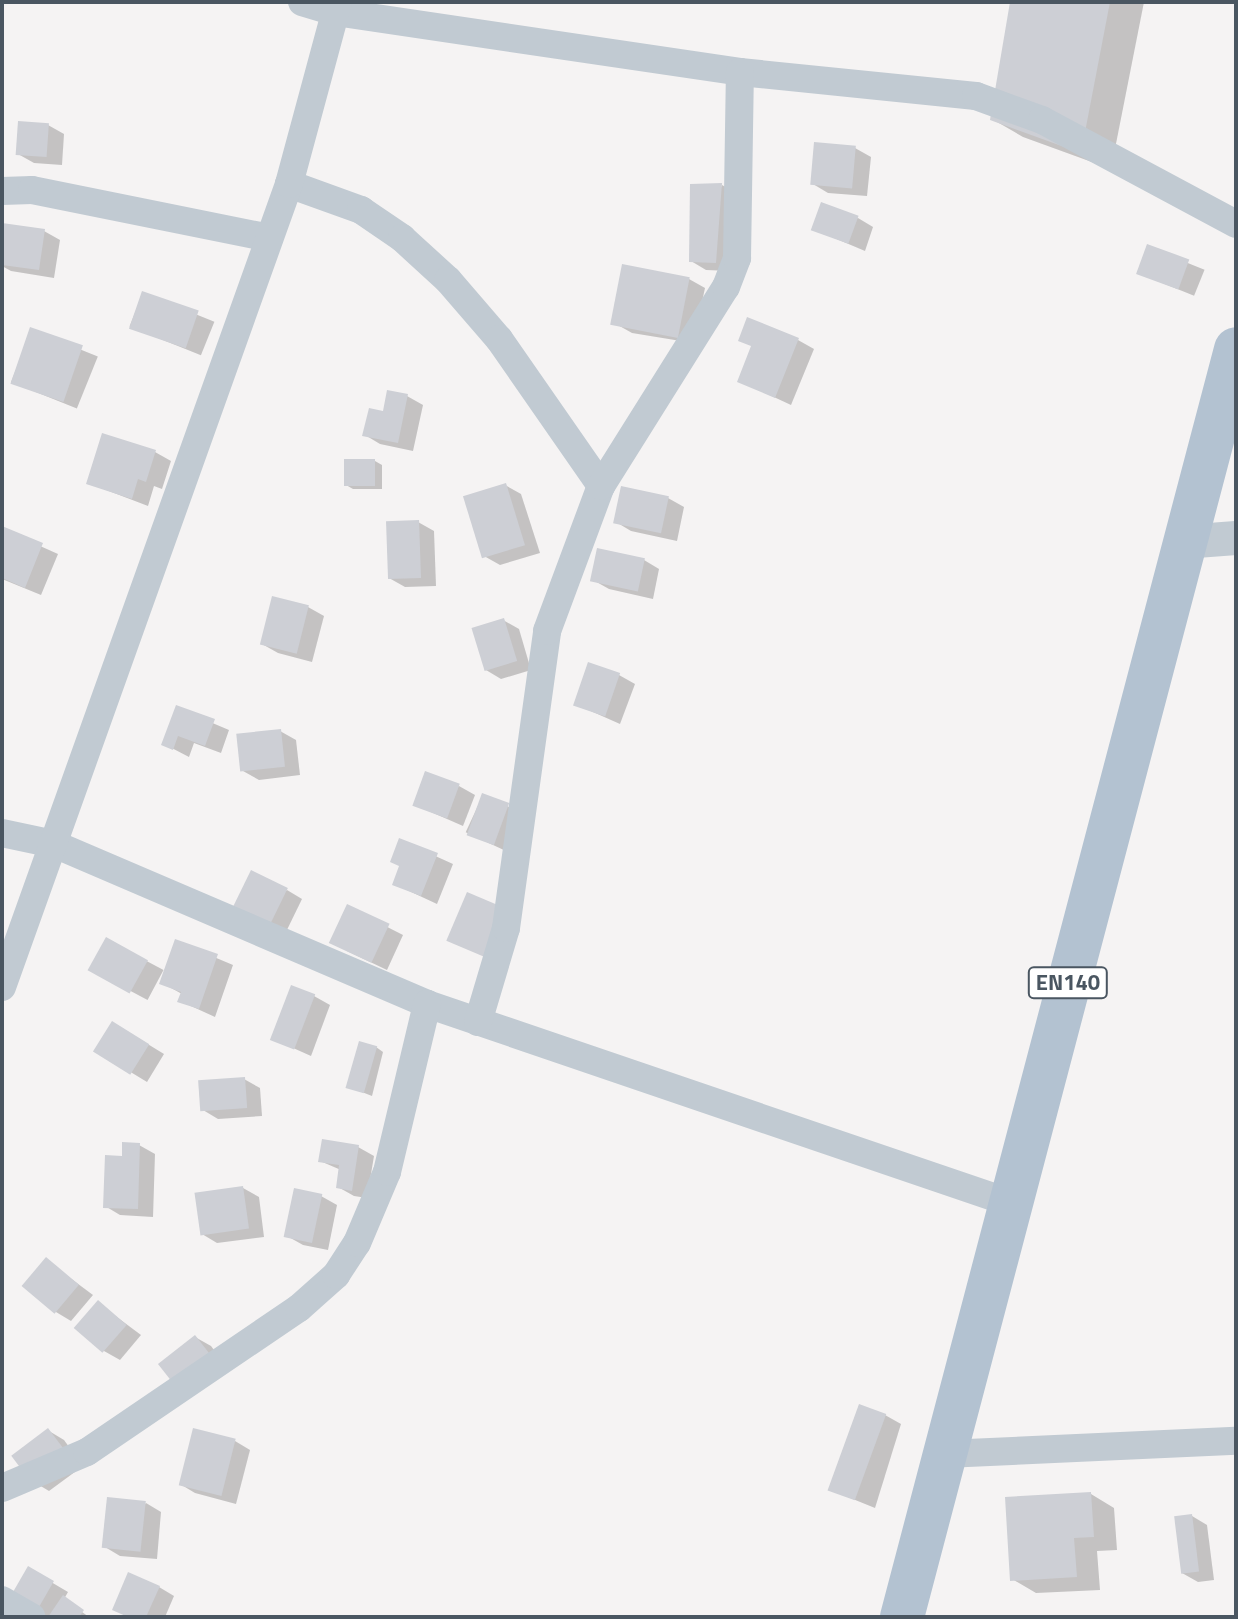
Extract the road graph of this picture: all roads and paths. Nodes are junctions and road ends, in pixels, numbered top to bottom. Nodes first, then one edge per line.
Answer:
1 (302, 2) edge
2 (336, 7) edge
3 (740, 72) junction
4 (289, 184) junction
5 (2, 191) edge
6 (1236, 224) edge
7 (269, 238) junction
8 (1236, 349) edge
9 (601, 486) junction
10 (1236, 538) edge
11 (1183, 542) junction
12 (2, 833) edge
13 (54, 844) junction
14 (2, 987) edge
15 (427, 1004) junction
16 (478, 1022) junction
17 (1011, 1203) junction
18 (1236, 1441) edge
19 (945, 1454) junction
20 (2, 1488) edge
21 (2, 1600) edge
22 (31, 1617) edge
23 (902, 1617) edge

1 - 2 street
2 - 3 street
2 - 4 street
3 - 6 street
3 - 9 street
4 - 7 street
4 - 9 street
5 - 7 street
7 - 13 street
8 - 11 main road, EN140
9 - 16 street
10 - 11 street
11 - 17 main road, EN140
12 - 13 street
13 - 14 street
13 - 15 street
15 - 16 street
15 - 20 street
16 - 17 street
17 - 19 main road, EN140
18 - 19 street
19 - 23 main road, EN140
21 - 22 street

